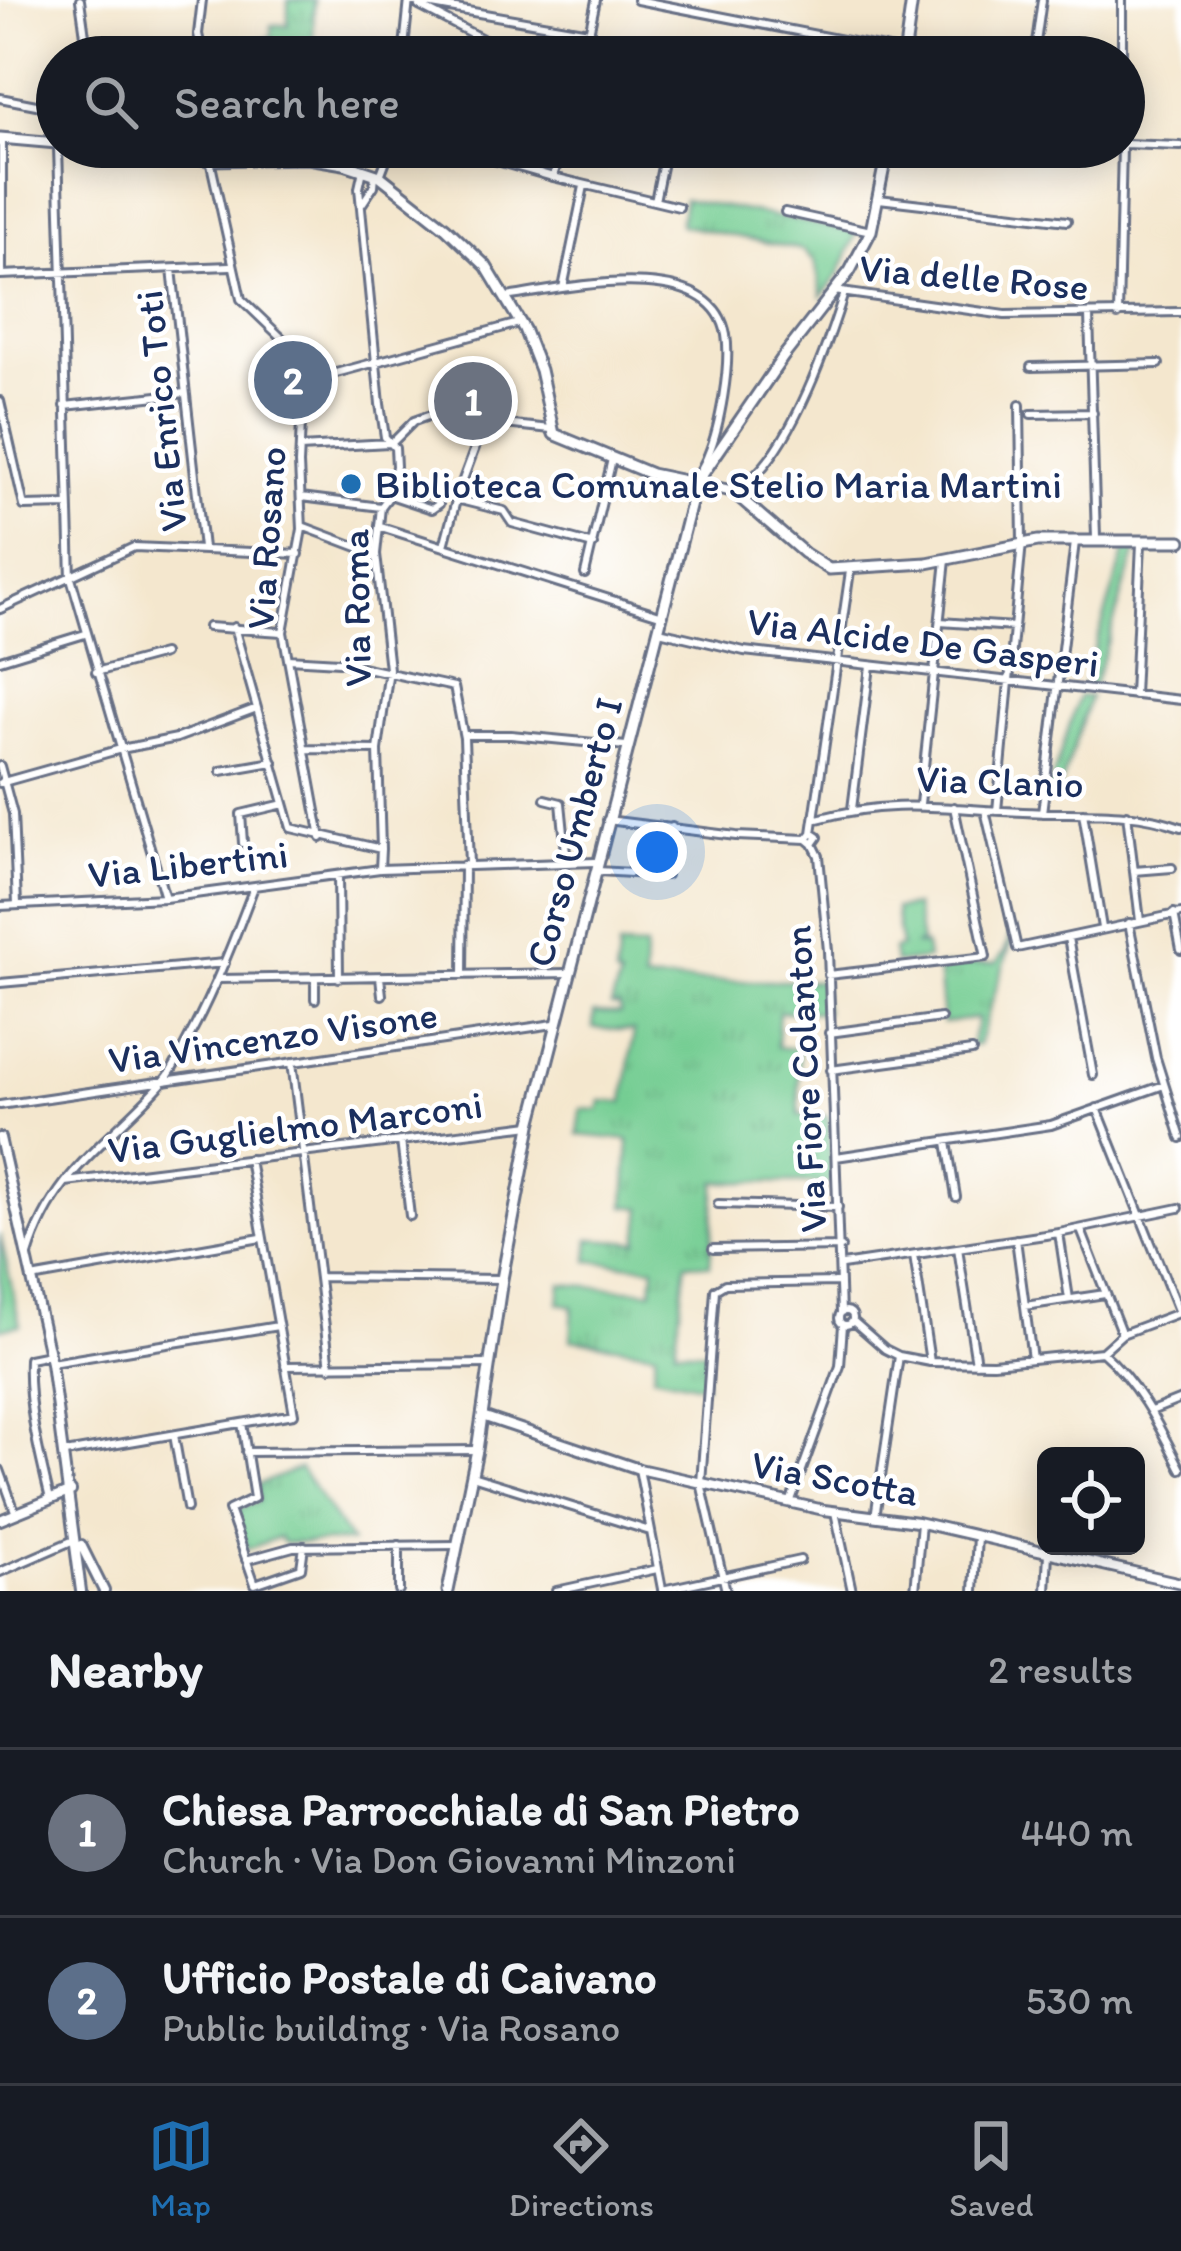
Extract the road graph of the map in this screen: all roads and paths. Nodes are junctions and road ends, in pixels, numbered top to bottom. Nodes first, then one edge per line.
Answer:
1 (80, 0) edge
2 (202, 0) edge
3 (596, 0) edge
4 (637, 0) edge
5 (922, 0) edge
6 (1042, 0) edge
7 (1122, 0) edge
8 (409, 2) edge
9 (913, 6) edge
10 (589, 32) junction
11 (85, 36) edge
12 (198, 36) edge
13 (405, 36) edge
14 (478, 36) edge
15 (588, 36) edge
16 (816, 36) edge
17 (908, 36) edge
18 (1037, 36) edge
19 (1122, 36) edge
20 (0, 98) edge
21 (36, 105) edge
22 (1, 139) edge
23 (36, 143) edge
24 (1145, 145) edge
25 (1181, 146) edge
26 (58, 168) edge
27 (212, 168) edge
28 (348, 168) edge
29 (376, 168) edge
30 (519, 168) edge
31 (556, 168) edge
32 (662, 168) edge
33 (885, 168) edge
34 (1122, 168) edge
35 (372, 174) junction
36 (553, 178) junction
37 (584, 185) junction
38 (879, 200) junction
39 (655, 201) junction
40 (362, 204) junction
41 (679, 207) dead end
42 (785, 212) dead end
43 (1067, 221) dead end
44 (871, 231) junction
45 (231, 266) junction
46 (172, 269) junction
47 (61, 271) junction
48 (1, 275) edge
49 (563, 288) junction
50 (839, 292) junction
51 (504, 297) junction
52 (1181, 312) edge
53 (1089, 315) junction
54 (1118, 315) junction
55 (520, 323) junction
56 (376, 362) junction
57 (1159, 364) dead end
58 (1092, 366) junction
59 (1031, 367) dead end
60 (303, 382) junction
61 (185, 392) junction
62 (0, 401) edge
63 (1020, 405) dead end
64 (65, 406) junction
65 (1094, 412) junction
66 (1031, 415) dead end
67 (484, 421) junction
68 (551, 429) junction
69 (392, 442) junction
70 (300, 448) junction
71 (612, 459) junction
72 (392, 482) junction
73 (696, 484) junction
74 (732, 491) junction
75 (390, 496) junction
76 (301, 497) junction
77 (456, 499) junction
78 (68, 505) junction
79 (381, 507) junction
80 (302, 526) junction
81 (379, 526) junction
82 (1076, 538) junction
83 (1096, 538) junction
84 (1142, 539) junction
85 (1181, 541) edge
86 (1022, 542) junction
87 (593, 545) junction
88 (444, 546) junction
89 (203, 548) junction
90 (298, 554) junction
91 (376, 554) junction
92 (946, 560) junction
93 (850, 571) junction
94 (71, 578) junction
95 (581, 588) junction
96 (0, 608) edge
97 (663, 616) junction
98 (940, 622) junction
99 (208, 627) dead end
100 (234, 627) junction
101 (1014, 627) junction
102 (659, 631) junction
103 (283, 632) junction
104 (85, 634) junction
105 (163, 654) dead end
106 (288, 659) junction
107 (0, 660) edge
108 (838, 662) junction
109 (870, 665) junction
110 (96, 672) junction
111 (389, 673) junction
112 (936, 673) junction
113 (1006, 681) junction
114 (1056, 686) junction
115 (1134, 695) junction
116 (1181, 700) edge
117 (257, 708) junction
118 (464, 735) junction
119 (626, 746) junction
120 (121, 749) junction
121 (305, 749) junction
122 (378, 750) junction
123 (273, 761) junction
124 (0, 766) edge
125 (221, 771) dead end
126 (2, 782) edge
127 (545, 799) dead end
128 (920, 803) junction
129 (284, 804) junction
130 (954, 807) junction
131 (852, 809) junction
132 (985, 810) junction
133 (997, 811) junction
134 (1042, 813) junction
135 (1083, 813) junction
136 (1127, 814) junction
137 (817, 819) junction
138 (608, 820) junction
139 (672, 827) junction
140 (1181, 827) edge
141 (321, 838) junction
142 (811, 839) junction
143 (243, 843) dead end
144 (381, 849) junction
145 (567, 862) junction
146 (466, 865) junction
147 (595, 867) junction
148 (1172, 868) dead end
149 (380, 869) junction
150 (1134, 871) junction
151 (338, 875) junction
152 (254, 886) junction
153 (165, 898) junction
154 (17, 904) junction
155 (0, 906) edge
156 (1177, 913) edge
157 (1140, 921) junction
158 (1129, 923) junction
159 (1102, 929) junction
160 (1068, 938) junction
161 (1181, 950) edge
162 (225, 962) junction
163 (568, 973) junction
164 (463, 975) junction
165 (828, 975) junction
166 (380, 977) junction
167 (314, 978) junction
168 (339, 978) junction
169 (219, 979) junction
170 (0, 983) edge
171 (382, 995) dead end
172 (315, 999) dead end
173 (941, 1018) dead end
174 (554, 1024) junction
175 (829, 1033) junction
176 (972, 1051) dead end
177 (292, 1062) junction
178 (831, 1070) junction
179 (1093, 1075) dead end
180 (166, 1079) junction
181 (1164, 1085) junction
182 (0, 1105) edge
183 (1096, 1108) junction
184 (531, 1125) junction
185 (1180, 1134) edge
186 (0, 1138) edge
187 (401, 1141) junction
188 (947, 1142) junction
189 (304, 1152) junction
190 (836, 1157) junction
191 (249, 1159) junction
192 (65, 1182) junction
193 (956, 1197) dead end
194 (718, 1204) dead end
195 (838, 1207) junction
196 (1179, 1208) edge
197 (410, 1216) dead end
198 (1142, 1218) junction
199 (1081, 1230) junction
200 (1059, 1233) junction
201 (261, 1238) junction
202 (1016, 1239) junction
203 (841, 1246) junction
204 (958, 1247) junction
205 (713, 1249) dead end
206 (914, 1255) junction
207 (27, 1259) junction
208 (842, 1265) junction
209 (319, 1277) junction
210 (32, 1278) junction
211 (502, 1279) junction
212 (839, 1282) junction
213 (1106, 1294) junction
214 (1069, 1299) junction
215 (1025, 1306) junction
216 (841, 1313) junction
217 (1180, 1313) edge
218 (853, 1321) junction
219 (843, 1325) junction
220 (279, 1326) junction
221 (1122, 1334) junction
222 (1102, 1352) junction
223 (899, 1356) junction
224 (50, 1359) junction
225 (1032, 1359) junction
226 (931, 1362) junction
227 (490, 1364) junction
228 (976, 1364) junction
229 (285, 1366) junction
230 (331, 1366) junction
231 (1181, 1399) edge
232 (1151, 1411) junction
233 (482, 1416) junction
234 (242, 1424) junction
235 (174, 1435) junction
236 (477, 1450) junction
237 (246, 1452) junction
238 (65, 1453) junction
239 (639, 1469) junction
240 (1181, 1469) edge
241 (0, 1470) edge
242 (472, 1476) junction
243 (701, 1483) junction
244 (70, 1491) junction
245 (50, 1499) junction
246 (790, 1503) junction
247 (187, 1508) dead end
248 (835, 1512) junction
249 (16, 1514) junction
250 (874, 1517) junction
251 (0, 1520) edge
252 (921, 1523) junction
253 (650, 1531) junction
254 (977, 1536) junction
255 (77, 1538) junction
256 (399, 1545) junction
257 (457, 1545) junction
258 (304, 1546) junction
259 (1037, 1550) edge
260 (1048, 1555) edge
261 (1057, 1555) edge
262 (246, 1560) junction
263 (800, 1560) dead end
264 (657, 1569) junction
265 (94, 1571) junction
266 (0, 1572) edge
267 (80, 1573) junction
268 (723, 1576) junction
269 (1181, 1583) edge
270 (449, 1589) edge
271 (663, 1590) edge
272 (81, 1591) edge
273 (104, 1591) edge
274 (399, 1591) edge
275 (556, 1591) edge
276 (726, 1591) edge
277 (853, 1591) edge
278 (915, 1591) edge
279 (974, 1591) edge
280 (1046, 1591) edge

1 - 11 street
2 - 12 street
3 - 10 street
4 - 16 street
5 - 9 main road
6 - 18 street
7 - 19 street
8 - 10 street
8 - 13 street
8 - 14 street
9 - 17 main road
10 - 15 street
20 - 21 street
22 - 23 main road
22 - 48 street
24 - 25 street
26 - 47 street
27 - 45 street
28 - 35 main road
29 - 35 street
30 - 36 street
31 - 36 street
32 - 39 street
33 - 38 main road, Corso Umberto I
34 - 54 street
35 - 40 street
35 - 40 street, Via Roma
35 - 51 main road
36 - 37 street
37 - 39 street
37 - 49 street
38 - 43 street
38 - 44 main road, Corso Umberto I
39 - 41 street
40 - 56 street, Via Roma
42 - 44 street
44 - 50 main road, Corso Umberto I
45 - 46 street
45 - 60 street
46 - 47 street
46 - 61 street, Via Enrico Toti
47 - 48 street
47 - 64 street
49 - 51 street
49 - 73 street
50 - 53 street, Via delle Rose
50 - 73 main road, Corso Umberto I
50 - 74 street
51 - 55 main road
52 - 54 street, Via delle Rose
53 - 54 street, Via delle Rose
53 - 58 street
55 - 56 street
55 - 68 main road
56 - 60 street
56 - 69 street, Via Roma
57 - 58 street
58 - 59 street
58 - 65 street
60 - 70 street, Via Rosano
61 - 64 street
61 - 89 street, Via Enrico Toti
62 - 78 street
63 - 86 street
64 - 78 street
65 - 66 street
65 - 83 street
67 - 68 street
67 - 69 street
67 - 77 street
68 - 71 main road
69 - 70 street
69 - 72 street, Via Roma
70 - 76 street, Via Rosano
71 - 73 main road
71 - 87 street
72 - 75 street, Via Roma
72 - 75 street
73 - 74 main road
73 - 97 main road, Corso Umberto I
74 - 93 main road
75 - 79 street, Via Roma
76 - 79 street
76 - 80 street, Via Rosano
77 - 87 street
77 - 88 street
78 - 94 street
79 - 81 street, Via Roma
80 - 90 street, Via Rosano
80 - 91 street
81 - 88 street
81 - 91 street, Via Roma
82 - 83 main road
82 - 86 main road
82 - 114 street
83 - 84 main road
84 - 85 main road
84 - 115 street
86 - 92 main road
86 - 101 street
87 - 95 street
88 - 95 street
89 - 90 street
89 - 94 street
90 - 103 street, Via Rosano
91 - 111 street, Via Roma
92 - 93 main road
92 - 98 street
93 - 108 street
94 - 96 street
94 - 104 street
95 - 97 street
97 - 102 main road, Corso Umberto I
98 - 101 street
98 - 112 street
99 - 100 street
100 - 103 street
100 - 117 street
101 - 113 street
102 - 108 street, Via Alcide De Gasperi
102 - 119 main road, Corso Umberto I
103 - 106 street, Via Rosano
104 - 107 street
104 - 110 street
105 - 110 street
106 - 111 street
106 - 121 street, Via Rosano
108 - 109 street, Via Alcide De Gasperi
108 - 137 street
109 - 112 street, Via Alcide De Gasperi
109 - 131 street
110 - 120 street
111 - 118 street
111 - 122 street, Via Roma
112 - 113 street, Via Alcide De Gasperi
112 - 128 street
113 - 114 street, Via Alcide De Gasperi
113 - 133 street
114 - 115 street, Via Alcide De Gasperi
114 - 134 street
115 - 116 street, Via Alcide De Gasperi
117 - 120 street
117 - 123 street
118 - 119 street
118 - 146 street
119 - 138 main road, Corso Umberto I
120 - 126 street
120 - 153 street
121 - 122 street
121 - 141 street, Via Rosano
122 - 144 street, Via Roma
123 - 125 street
123 - 129 street
124 - 126 street
126 - 154 street
127 - 145 street
128 - 130 street, Via Clanio
128 - 131 street, Via Clanio
129 - 141 street
129 - 143 street
130 - 132 street, Via Clanio
130 - 165 street
131 - 137 street, Via Clanio
132 - 133 street, Via Clanio
132 - 160 street
133 - 134 street, Via Clanio
134 - 135 street, Via Clanio
135 - 136 street, Via Clanio
135 - 159 street
136 - 140 street, Via Clanio
136 - 150 street
137 - 142 street
138 - 139 street
138 - 147 main road, Corso Umberto I
139 - 142 street
139 - 147 street, Via Libertini
141 - 144 street
142 - 165 street, Via Fiore Colanton
144 - 149 street, Via Roma
145 - 146 street, Via Libertini
145 - 147 street, Via Libertini
146 - 149 street, Via Libertini
146 - 164 street
147 - 163 main road, Corso Umberto I
148 - 150 street
149 - 151 street, Via Libertini
150 - 157 street
151 - 152 street, Via Libertini
151 - 168 street
152 - 153 street, Via Libertini
152 - 162 street
153 - 154 street, Via Libertini
154 - 155 street, Via Libertini
156 - 157 street
156 - 161 street
157 - 158 street
158 - 159 street
158 - 181 street
159 - 160 street
160 - 179 street
162 - 169 street
162 - 170 street
163 - 164 street
163 - 174 main road, Corso Umberto I
164 - 166 street
165 - 175 street, Via Fiore Colanton
166 - 168 street
166 - 171 street
167 - 168 street
167 - 169 street
167 - 172 street
169 - 180 street
173 - 175 street
174 - 177 street, Via Vincenzo Visone
174 - 184 main road, Corso Umberto I
175 - 178 street, Via Fiore Colanton
176 - 178 street
177 - 180 street, Via Vincenzo Visone
177 - 189 street
178 - 190 street, Via Fiore Colanton
180 - 182 street, Via Vincenzo Visone
180 - 192 street
181 - 183 street
181 - 185 street
183 - 188 street
183 - 198 street
184 - 187 street, Via Guglielmo Marconi
184 - 211 main road, Corso Umberto I
186 - 207 street
187 - 189 street, Via Guglielmo Marconi
187 - 197 street
188 - 190 street
188 - 193 street
189 - 191 street, Via Guglielmo Marconi
189 - 209 street
190 - 195 street, Via Fiore Colanton
191 - 192 street, Via Guglielmo Marconi
191 - 201 street
192 - 207 street
194 - 195 street
195 - 203 street, Via Fiore Colanton
196 - 198 street
198 - 199 street
198 - 217 street
199 - 200 street
199 - 213 street
200 - 202 street
200 - 214 street
201 - 210 street
201 - 220 street
202 - 204 street
202 - 215 street
203 - 205 street
203 - 208 street, Via Fiore Colanton
204 - 206 street
204 - 228 street
206 - 208 street
206 - 226 street
207 - 210 street
208 - 212 street, Via Fiore Colanton
209 - 211 street
209 - 230 street
210 - 224 street
211 - 227 main road, Corso Umberto I
212 - 216 street, Via Fiore Colanton
212 - 243 street
213 - 214 street
213 - 221 street
214 - 215 street
215 - 225 street
216 - 218 street
216 - 219 street, Via Fiore Colanton
217 - 221 street
218 - 219 street
218 - 223 street
219 - 246 street, Via Fiore Colanton
220 - 224 street
220 - 229 street
221 - 222 street
222 - 225 street
222 - 232 street
223 - 226 street
223 - 250 street
224 - 238 street
224 - 245 street
225 - 228 street
226 - 228 street
227 - 230 street
227 - 233 main road, Corso Umberto I
229 - 230 street
229 - 234 street
231 - 232 street
232 - 240 street
233 - 236 main road, Corso Umberto I
233 - 239 street, Via Scotta
234 - 235 street
234 - 237 street
235 - 238 street
235 - 247 street
236 - 237 street
236 - 242 main road, Corso Umberto I
237 - 262 street
238 - 244 street
239 - 243 street, Via Scotta
239 - 253 street
241 - 249 street
242 - 253 street
242 - 257 main road, Corso Umberto I
243 - 246 street, Via Scotta
243 - 268 street
244 - 245 street
244 - 255 street
245 - 249 street
246 - 248 street, Via Scotta
248 - 250 street, Via Scotta
248 - 277 street
249 - 251 street
250 - 252 street, Via Scotta
252 - 254 street, Via Scotta
252 - 278 street
253 - 264 street
254 - 259 street, Via Scotta
254 - 279 street
255 - 265 street
255 - 266 street
255 - 267 street
256 - 257 street
256 - 258 street
256 - 274 street
257 - 270 main road, Corso Umberto I
258 - 262 street
258 - 262 street
260 - 280 street
261 - 269 street, Via Scotta
263 - 268 street
264 - 271 street
264 - 275 street
265 - 267 street
265 - 273 street
267 - 272 street
268 - 271 street
268 - 276 street

